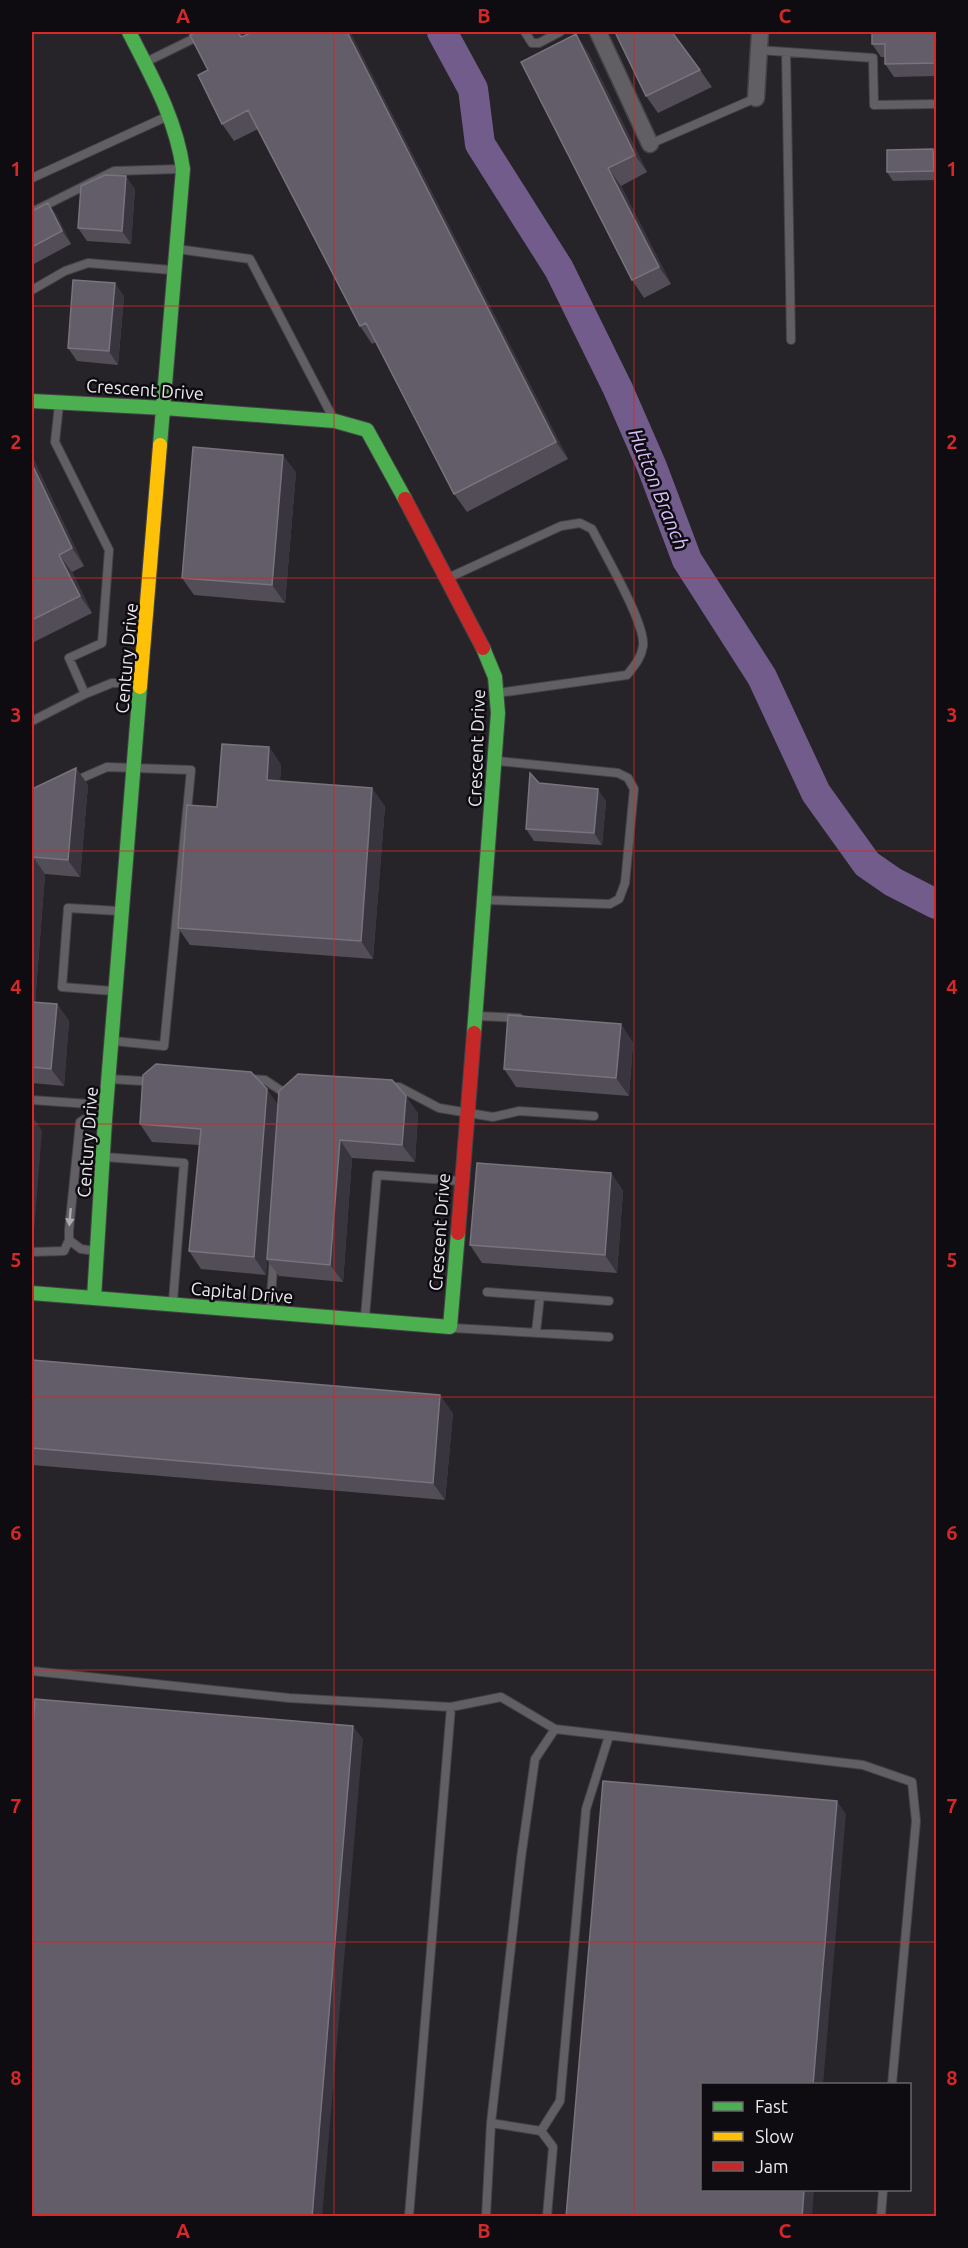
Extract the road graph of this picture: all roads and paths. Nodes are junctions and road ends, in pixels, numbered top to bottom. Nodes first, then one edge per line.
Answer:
1 (129, 32) edge
2 (207, 32) edge
3 (525, 32) edge
4 (560, 32) edge
5 (598, 32) edge
6 (760, 32) edge
7 (759, 50) junction
8 (786, 52) junction
9 (145, 62) junction
10 (756, 98) joint
11 (936, 104) edge
12 (172, 115) junction
13 (650, 144) joint
14 (183, 169) junction
15 (32, 178) edge
16 (32, 212) edge
17 (177, 249) junction
18 (175, 270) junction
19 (32, 290) edge
20 (790, 340) dead end
21 (32, 401) edge
22 (60, 402) junction
23 (164, 408) junction
24 (335, 421) junction
25 (448, 578) junction
26 (141, 683) junction
27 (498, 693) junction
28 (85, 694) junction
29 (32, 721) edge
30 (496, 761) junction
31 (135, 767) junction
32 (64, 786) edge
33 (484, 900) junction
34 (123, 911) junction
35 (117, 992) junction
36 (474, 1016) junction
37 (534, 1019) edge
38 (113, 1040) junction
39 (166, 1073) edge
40 (243, 1078) edge
41 (109, 1079) junction
42 (375, 1086) edge
43 (295, 1089) edge
44 (286, 1094) junction
45 (32, 1100) edge
46 (107, 1105) junction
47 (285, 1106) edge
48 (466, 1112) junction
49 (594, 1116) dead end
50 (105, 1120) junction
51 (103, 1157) junction
52 (460, 1181) junction
53 (69, 1240) junction
54 (274, 1244) edge
55 (97, 1251) junction
56 (32, 1252) edge
57 (487, 1292) dead end
58 (32, 1293) edge
59 (540, 1296) junction
60 (94, 1298) junction
61 (609, 1301) dead end
62 (173, 1305) junction
63 (269, 1313) junction
64 (365, 1321) junction
65 (450, 1327) junction
66 (536, 1332) junction
67 (609, 1337) dead end
68 (32, 1671) edge
69 (451, 1707) junction
70 (555, 1730) junction
71 (609, 1736) junction
72 (892, 2083) edge
73 (491, 2123) junction
74 (541, 2131) junction
75 (883, 2191) edge
76 (409, 2217) edge
77 (486, 2217) edge
78 (546, 2217) edge
79 (881, 2217) edge

1 - 9 street, Century Drive
2 - 9 lane
3 - 4 lane
5 - 13 street
6 - 7 street
7 - 8 lane
7 - 10 street
8 - 11 lane
8 - 20 lane
9 - 12 street, Century Drive
10 - 13 lane
12 - 14 street, Century Drive
12 - 15 lane
14 - 16 lane
14 - 17 street, Century Drive
17 - 18 street, Century Drive
17 - 24 lane
18 - 19 lane
18 - 23 street, Century Drive
21 - 22 street, Crescent Drive
22 - 23 street, Crescent Drive
22 - 28 lane
23 - 24 street, Crescent Drive
23 - 26 street, Century Drive
24 - 25 street, Crescent Drive
25 - 27 street, Crescent Drive
25 - 27 lane
26 - 28 lane
26 - 31 street, Century Drive
27 - 30 street, Crescent Drive
28 - 29 lane
30 - 33 street, Crescent Drive
30 - 33 lane
31 - 32 lane
31 - 34 street, Century Drive
31 - 38 lane
33 - 36 street, Crescent Drive
34 - 35 street, Century Drive
34 - 35 lane
35 - 38 street, Century Drive
36 - 37 lane
36 - 48 street, Crescent Drive
38 - 41 street, Century Drive
39 - 41 lane
40 - 44 lane
41 - 46 street, Century Drive
42 - 48 lane
43 - 44 lane
44 - 47 lane
45 - 46 lane
46 - 50 street, Century Drive
48 - 49 lane
48 - 52 street, Crescent Drive
50 - 51 street, Century Drive
50 -> 53 lane
51 - 55 street, Century Drive
51 - 62 lane
52 - 64 lane
52 - 65 street, Crescent Drive
53 - 55 lane
53 - 56 lane
54 - 63 lane
55 - 60 street, Century Drive
57 - 59 lane
58 - 60 street, Capital Drive
59 - 61 lane
59 - 66 lane
60 - 62 street, Capital Drive
62 - 63 street, Capital Drive
63 - 64 street, Capital Drive
64 - 65 street, Capital Drive
65 - 66 lane
66 - 67 lane
68 - 69 lane
69 - 70 lane
69 - 76 lane
70 - 71 lane
70 - 73 lane
71 - 72 lane
71 - 74 lane
73 - 74 lane
73 - 77 lane
74 - 78 lane
75 - 79 lane

